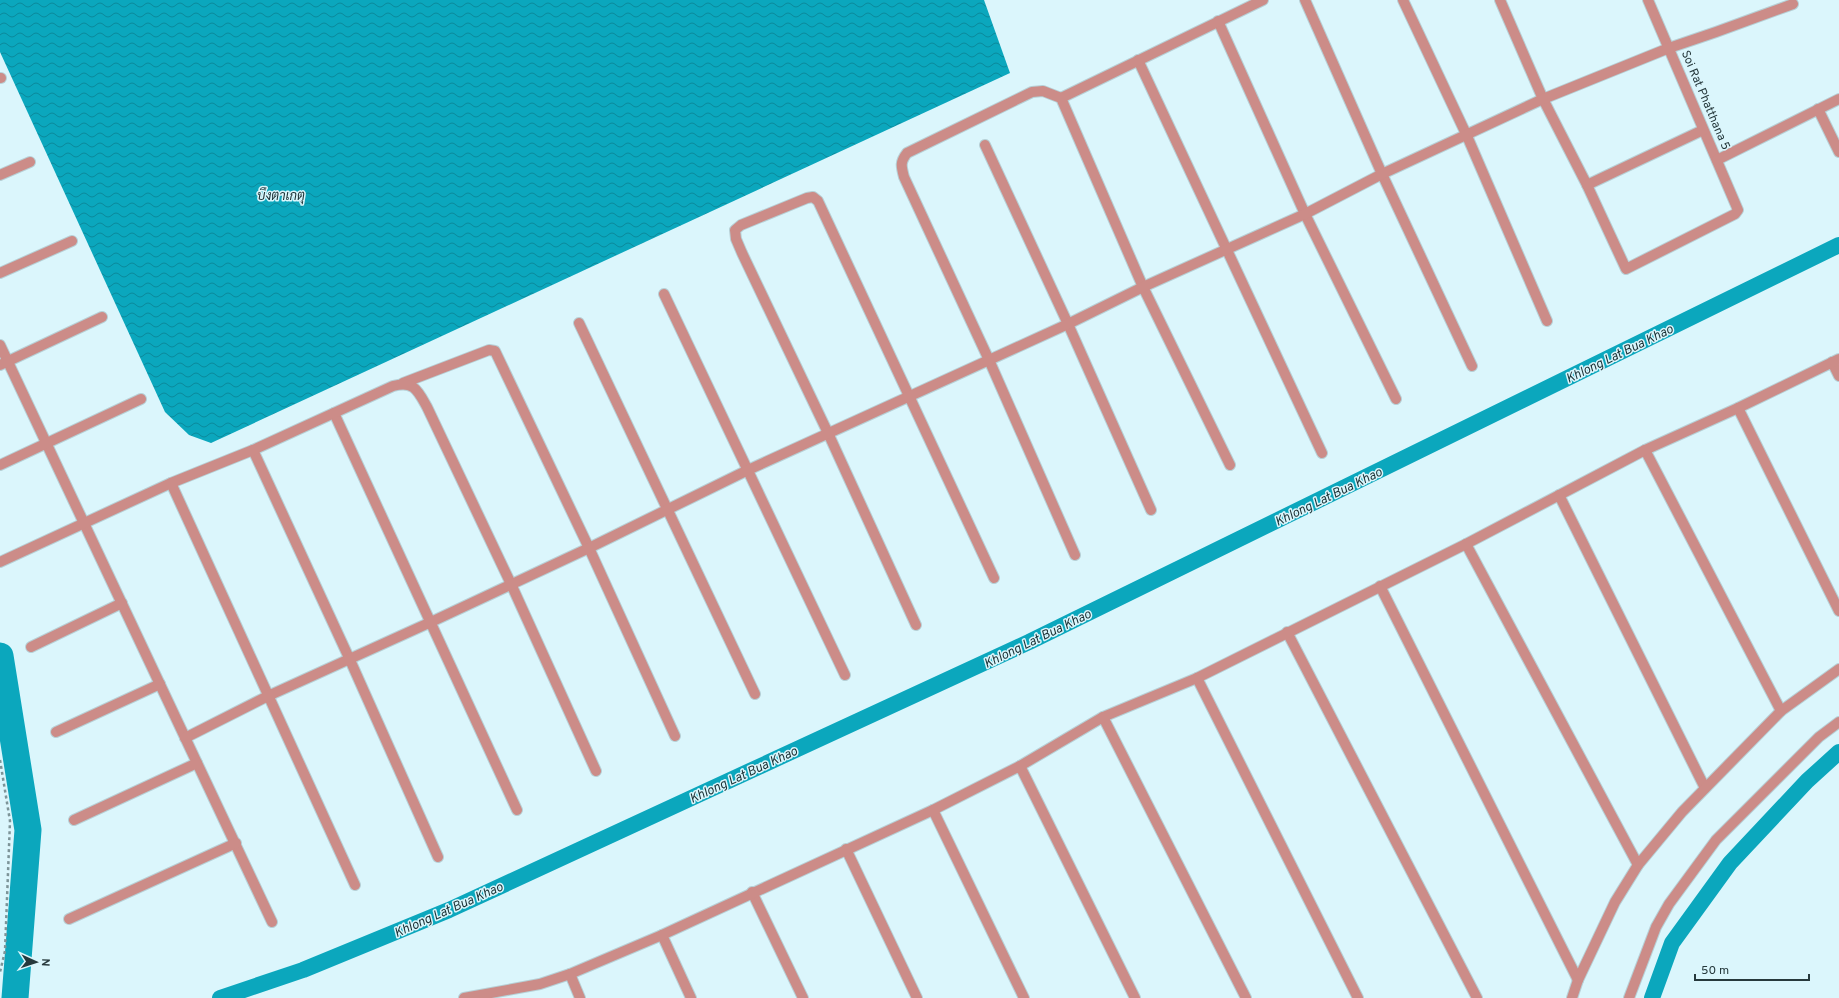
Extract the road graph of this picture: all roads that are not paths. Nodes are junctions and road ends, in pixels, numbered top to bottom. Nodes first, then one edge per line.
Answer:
1 (1263, 0) edge
2 (1305, 0) edge
3 (1403, 0) edge
4 (1648, 0) edge
5 (1504, 1) edge
6 (1793, 4) dead end
7 (1218, 21) junction
8 (1669, 48) junction
9 (1138, 60) junction
10 (1061, 98) junction
11 (1543, 99) junction
12 (1839, 99) edge
13 (1818, 109) junction
14 (1703, 130) junction
15 (1467, 136) junction
16 (985, 145) dead end
17 (1839, 152) edge
18 (1717, 160) junction
19 (30, 162) dead end
20 (1382, 174) junction
21 (0, 175) edge
22 (1587, 185) junction
23 (1304, 214) junction
24 (72, 241) dead end
25 (1227, 249) junction
26 (0, 273) edge
27 (1143, 287) junction
28 (664, 294) dead end
29 (102, 317) dead end
30 (1548, 321) dead end
31 (579, 323) dead end
32 (1068, 324) junction
33 (0, 345) edge
34 (989, 360) junction
35 (1836, 361) edge
36 (4, 364) edge
37 (1472, 366) dead end
38 (1839, 376) edge
39 (403, 384) junction
40 (908, 397) junction
41 (141, 399) dead end
42 (1396, 399) dead end
43 (1738, 408) junction
44 (334, 413) junction
45 (828, 433) junction
46 (47, 443) junction
47 (253, 450) junction
48 (1645, 450) junction
49 (1322, 453) dead end
50 (0, 465) edge
51 (1230, 465) dead end
52 (748, 470) junction
53 (171, 483) junction
54 (1559, 495) junction
55 (668, 510) junction
56 (1152, 510) dead end
57 (84, 522) junction
58 (1466, 544) junction
59 (589, 548) junction
60 (1075, 555) dead end
61 (0, 562) edge
62 (994, 578) dead end
63 (511, 584) junction
64 (1380, 586) junction
65 (122, 603) junction
66 (1839, 611) edge
67 (432, 622) junction
68 (916, 624) dead end
69 (1287, 632) junction
70 (31, 646) dead end
71 (350, 660) junction
72 (1839, 669) edge
73 (845, 675) dead end
74 (1197, 678) junction
75 (160, 684) junction
76 (755, 694) dead end
77 (268, 696) junction
78 (1781, 711) junction
79 (1103, 717) junction
80 (1839, 722) edge
81 (56, 732) dead end
82 (675, 736) dead end
83 (185, 738) junction
84 (197, 763) junction
85 (1020, 766) junction
86 (596, 771) dead end
87 (1705, 788) junction
88 (517, 810) dead end
89 (933, 810) junction
90 (74, 820) dead end
91 (236, 843) junction
92 (846, 849) junction
93 (438, 856) dead end
94 (1638, 865) junction
95 (355, 885) dead end
96 (752, 892) junction
97 (69, 919) dead end
98 (272, 922) dead end
99 (662, 935) junction
100 (570, 974) junction
101 (1578, 980) junction
102 (484, 997) edge
103 (464, 998) edge
104 (580, 998) edge
105 (691, 998) edge
106 (803, 998) edge
107 (917, 998) edge
108 (1024, 998) edge
109 (1135, 998) edge
110 (1246, 998) edge
111 (1358, 998) edge
112 (1477, 998) edge
113 (1572, 998) edge
114 (1629, 998) edge

1 - 7 street
2 - 20 street
3 - 15 street
4 - 8 street, Soi Rat Phatthana 5
5 - 11 street
6 - 8 street
7 - 9 street
7 - 23 street
8 - 11 street
8 - 14 street, Soi Rat Phatthana 5
9 - 10 street
9 - 25 street
10 - 27 street
10 - 34 street
11 - 15 street
11 - 22 street
12 - 13 street
13 - 17 street
13 - 18 street
14 - 18 street, Soi Rat Phatthana 5
14 - 22 street
15 - 20 street
15 - 30 street
16 - 32 street
18 - 22 street, Soi Rat Phatthana 5
19 - 21 street
20 - 23 street
20 - 37 street
23 - 25 street
23 - 42 street
24 - 26 street
25 - 27 street
25 - 49 street
27 - 32 street
27 - 51 street
28 - 52 street
29 - 36 street
31 - 55 street
32 - 34 street
32 - 56 street
33 - 36 street
34 - 40 street
34 - 60 street
35 - 38 street
35 - 43 street
36 - 46 street
39 - 44 street
39 - 59 street
39 - 63 street
40 - 45 street
40 - 45 street
40 - 62 street
41 - 46 street
43 - 48 street
43 - 66 street
44 - 47 street
44 - 67 street
45 - 52 street
45 - 68 street
46 - 50 street
46 - 57 street
47 - 53 street
47 - 71 street
48 - 54 street
48 - 78 street
52 - 55 street
52 - 73 street
53 - 57 street
53 - 77 street
54 - 58 street
54 - 87 street
55 - 59 street
55 - 76 street
57 - 61 street
57 - 65 street
58 - 64 street
58 - 94 street
59 - 63 street
59 - 82 street
63 - 67 street
63 - 86 street
64 - 69 street
64 - 101 street
65 - 70 street
65 - 75 street
67 - 71 street
67 - 88 street
69 - 74 street
69 - 112 street
71 - 77 street
71 - 93 street
72 - 78 street
74 - 79 street
74 - 111 street
75 - 81 street
75 - 83 street
77 - 83 street
77 - 95 street
78 - 87 street
79 - 85 street
79 - 110 street
80 - 114 street
83 - 84 street
84 - 90 street
84 - 91 street
85 - 89 street
85 - 109 street
87 - 94 street
89 - 92 street
89 - 108 street
91 - 97 street
91 - 98 street
92 - 96 street
92 - 107 street
94 - 101 street
96 - 99 street
96 - 106 street
99 - 100 street
99 - 105 street
100 - 102 street
100 - 104 street
101 - 113 street
102 - 103 street

